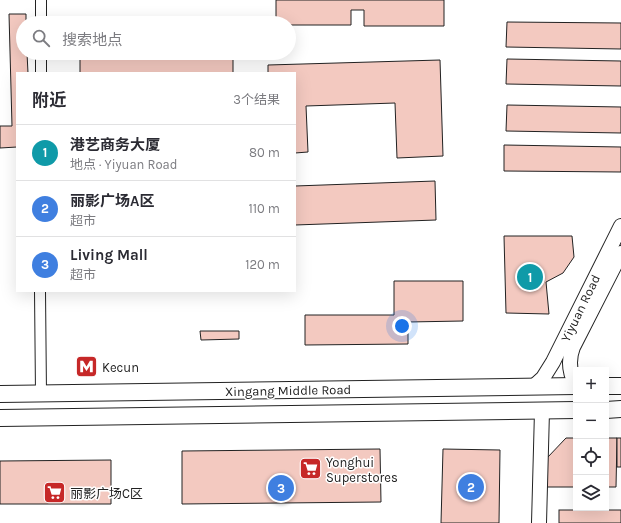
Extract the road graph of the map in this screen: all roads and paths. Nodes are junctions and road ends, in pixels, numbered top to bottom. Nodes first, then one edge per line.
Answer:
1 (41, 0) edge
2 (41, 16) edge
3 (41, 60) edge
4 (41, 72) edge
5 (621, 226) edge
6 (621, 253) edge
7 (40, 292) edge
8 (573, 378) edge
9 (573, 386) edge
10 (609, 386) edge
11 (621, 386) edge
12 (533, 387) junction
13 (0, 394) edge
14 (41, 394) junction
15 (621, 409) edge
16 (573, 410) edge
17 (609, 410) edge
18 (542, 411) junction
19 (0, 418) edge
20 (539, 523) edge

1 - 2 street
3 - 4 street
5 - 12 street, Yiyuan Road
6 - 8 street, Yiyuan Road
7 - 14 street
9 - 12 main road, Xingang Middle Road
10 - 11 main road
12 - 14 main road, Xingang Middle Road
13 - 14 main road, Xingang Middle Road
15 - 17 main road
16 - 18 main road, Xingang Middle Road
18 - 19 main road, Xingang Middle Road
18 - 20 street

